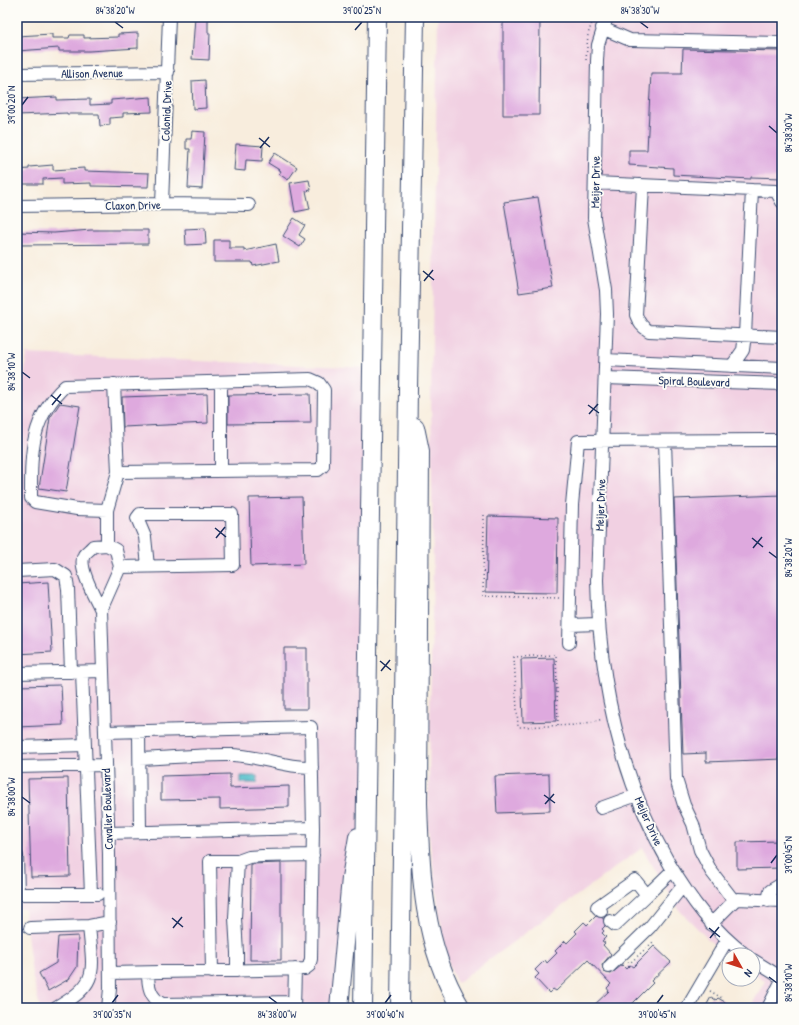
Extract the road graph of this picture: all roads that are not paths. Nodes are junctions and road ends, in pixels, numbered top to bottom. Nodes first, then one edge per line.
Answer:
1 (169, 17) edge
2 (377, 17) edge
3 (415, 17) edge
4 (607, 17) edge
5 (602, 28) junction
6 (782, 43) edge
7 (168, 72) junction
8 (17, 74) edge
9 (595, 184) junction
10 (643, 186) junction
11 (752, 190) junction
12 (782, 202) edge
13 (162, 204) junction
14 (249, 205) dead end
15 (17, 206) edge
16 (745, 335) junction
17 (782, 337) edge
18 (743, 350) junction
19 (606, 360) junction
20 (732, 366) junction
21 (752, 366) junction
22 (782, 368) edge
23 (606, 378) junction
24 (221, 382) junction
25 (114, 384) junction
26 (782, 384) edge
27 (408, 389) junction
28 (782, 440) edge
29 (602, 441) junction
30 (665, 441) junction
31 (221, 471) junction
32 (118, 472) junction
33 (108, 510) junction
34 (107, 545) junction
35 (148, 566) junction
36 (120, 567) junction
37 (17, 571) edge
38 (101, 610) junction
39 (598, 624) junction
40 (570, 626) junction
41 (569, 643) dead end
42 (103, 671) junction
43 (77, 672) junction
44 (17, 673) edge
45 (105, 732) junction
46 (139, 732) junction
47 (85, 745) junction
48 (17, 747) edge
49 (140, 759) junction
50 (106, 765) junction
51 (85, 766) junction
52 (17, 767) edge
53 (312, 767) junction
54 (637, 795) junction
55 (367, 802) junction
56 (601, 808) dead end
57 (313, 828) junction
58 (140, 831) junction
59 (108, 833) junction
60 (313, 855) junction
61 (17, 856) edge
62 (238, 861) junction
63 (673, 870) junction
64 (780, 885) dead end
65 (682, 887) junction
66 (91, 894) junction
67 (109, 894) junction
68 (647, 895) junction
69 (734, 901) junction
70 (768, 901) junction
71 (782, 901) edge
72 (601, 911) dead end
73 (610, 921) dead end
74 (110, 922) junction
75 (711, 924) junction
76 (89, 926) junction
77 (30, 928) dead end
78 (726, 940) junction
79 (735, 947) edge
80 (761, 965) edge
81 (608, 966) dead end
82 (295, 969) junction
83 (237, 971) junction
84 (148, 972) junction
85 (212, 972) junction
86 (110, 973) junction
87 (782, 979) edge
88 (294, 1005) edge
89 (162, 1006) edge
90 (56, 1008) edge
91 (108, 1008) edge
92 (340, 1008) edge
93 (363, 1008) edge
94 (400, 1008) edge
95 (461, 1008) edge
96 (687, 1008) edge
97 (768, 1008) edge

1 - 7 street, Colonial Drive
2 - 55 highway
3 - 27 highway
4 - 5 street, Meijer Drive
5 - 6 street
5 - 9 street, Meijer Drive
7 - 8 street, Allison Avenue
7 - 13 street, Colonial Drive
9 - 10 street
9 - 19 street, Meijer Drive
10 - 11 street
10 - 16 street
11 - 12 street
11 - 16 street
13 - 14 street, Claxon Drive
13 - 15 street, Claxon Drive
16 - 17 street
16 - 18 street
18 - 20 street
18 - 21 street
19 - 20 street, Spiral Boulevard
19 - 23 street, Meijer Drive
20 - 21 street, Spiral Boulevard
21 - 22 street, Spiral Boulevard
23 - 26 street, Spiral Boulevard
23 - 29 street, Meijer Drive
24 - 25 street
24 - 31 street
24 - 31 street
25 - 32 street
25 - 33 street
27 - 94 highway
27 - 95 highway
28 - 30 street
29 - 30 street
29 - 39 street, Meijer Drive
29 - 40 street
30 - 69 street
31 - 32 street
32 - 33 street
33 - 34 street
34 - 36 street
34 - 38 street, Cavalier Boulevard
35 - 35 street
35 - 36 street
36 - 38 street, Cavalier Boulevard
37 - 43 street
38 - 42 street, Cavalier Boulevard
39 - 40 street
39 - 54 street, Meijer Drive
40 - 41 street
42 - 43 street
42 - 45 street, Cavalier Boulevard
43 - 44 street
43 - 47 street
45 - 46 street
45 - 50 street, Cavalier Boulevard
46 - 49 street
46 - 53 street
47 - 48 street
47 - 51 street
49 - 53 street
49 - 58 street
50 - 51 street
50 - 59 street, Cavalier Boulevard
51 - 52 street
51 - 66 street
53 - 57 street
54 - 56 street
54 - 63 street, Meijer Drive
55 - 92 highway
55 - 93 highway
57 - 58 street
57 - 60 street
58 - 59 street
59 - 67 street, Cavalier Boulevard
60 - 62 street
60 - 82 street
61 - 66 street
62 - 83 street
62 - 85 street
63 - 65 street, Meijer Drive
63 - 68 street
64 - 70 street
65 - 75 street, Meijer Drive
65 - 81 street
66 - 67 street
67 - 74 street, Cavalier Boulevard
68 - 72 street
68 - 73 street
69 - 70 street
69 - 75 street
70 - 71 street
74 - 76 street
74 - 86 street, Cavalier Boulevard
75 - 78 street, Meijer Drive
76 - 77 street
76 - 90 street
78 - 79 street, Meijer Drive
78 - 96 street
80 - 87 street
82 - 83 street
82 - 88 street
83 - 85 street
84 - 85 street
84 - 86 street
84 - 89 street
86 - 91 street, Cavalier Boulevard
87 - 97 street
88 - 89 street

